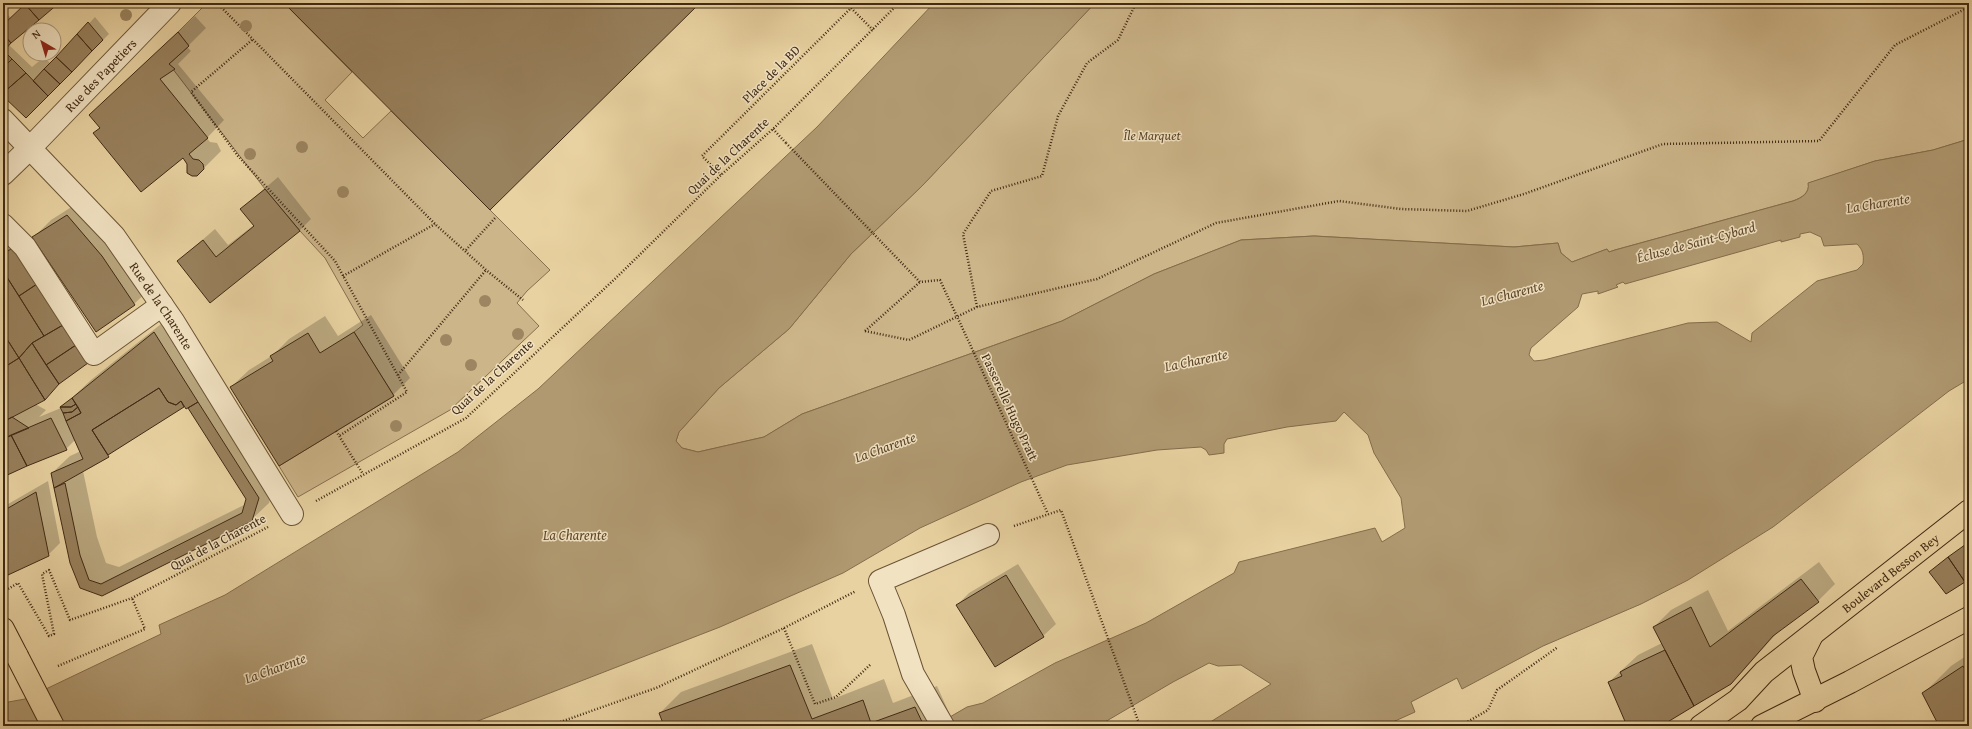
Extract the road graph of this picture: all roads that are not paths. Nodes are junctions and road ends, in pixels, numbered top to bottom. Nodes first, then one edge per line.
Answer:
1 (170, 3) edge
2 (3, 120) edge
3 (31, 147) junction
4 (3, 174) edge
5 (3, 225) edge
6 (162, 305) junction
7 (1969, 511) edge
8 (292, 514) road end
9 (988, 535) road end
10 (1969, 618) edge
11 (3, 629) edge
12 (1812, 635) junction
13 (1812, 691) junction
14 (53, 726) edge
15 (943, 726) edge
16 (1702, 726) edge
17 (1762, 726) edge

1 - 3 street, Rue des Papetiers
2 - 3 street, Rue de la Charente
3 - 4 street, Rue des Papetiers
3 - 6 street, Rue de la Charente
5 - 6 street
6 - 8 street, Rue de la Charente
7 - 12 main road, Boulevard Besson Bey
9 - 15 street
10 - 13 main road
11 - 14 main road, bridge
12 - 13 main road, Boulevard Besson Bey
12 - 16 main road, Boulevard Besson Bey
13 - 17 main road

